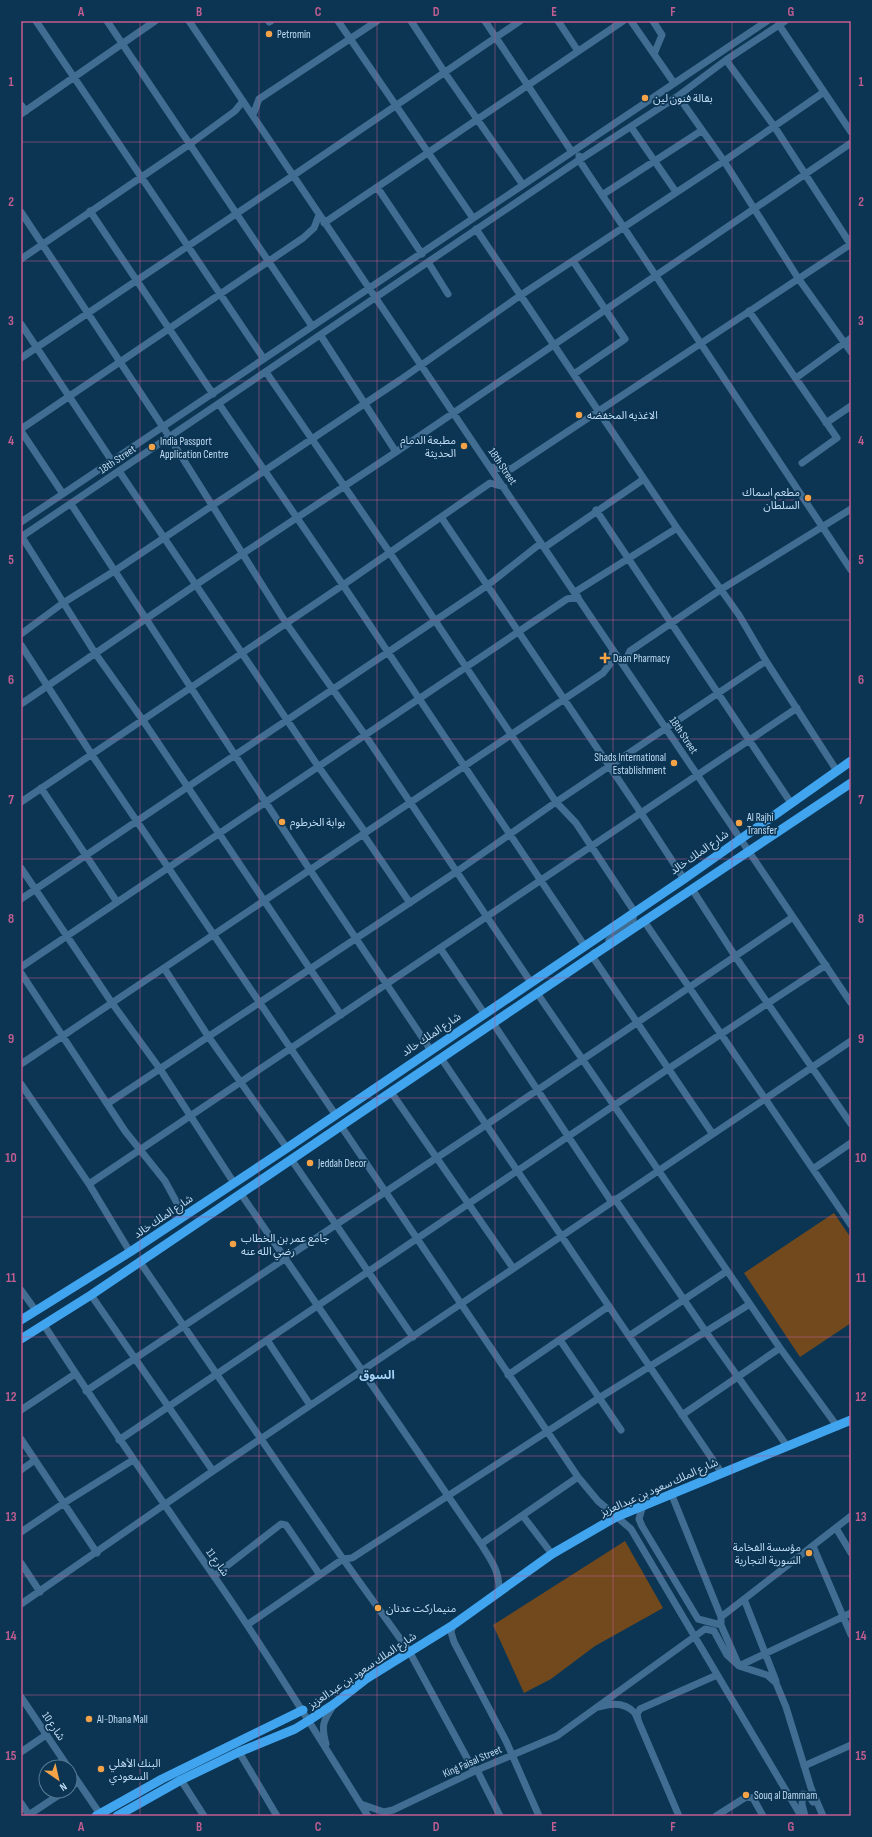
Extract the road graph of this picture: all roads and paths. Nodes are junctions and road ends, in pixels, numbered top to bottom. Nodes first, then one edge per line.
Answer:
1 (36, 21) edge
2 (107, 21) edge
3 (154, 21) edge
4 (189, 21) edge
5 (338, 21) edge
6 (377, 21) edge
7 (411, 21) edge
8 (485, 21) edge
9 (520, 21) edge
10 (558, 21) edge
11 (623, 21) edge
12 (632, 21) edge
13 (653, 21) edge
14 (767, 21) edge
15 (782, 23) edge
16 (496, 37) junction
17 (350, 39) junction
18 (122, 45) junction
19 (578, 51) junction
20 (654, 54) junction
21 (726, 60) junction
22 (445, 73) junction
23 (74, 79) junction
24 (674, 83) junction
25 (528, 86) junction
26 (824, 92) junction
27 (678, 96) junction
28 (243, 101) junction
29 (21, 105) edge
30 (395, 105) junction
31 (23, 113) edge
32 (253, 115) junction
33 (477, 119) junction
34 (774, 126) junction
35 (631, 127) junction
36 (701, 131) junction
37 (851, 132) edge
38 (591, 139) junction
39 (851, 143) edge
40 (190, 144) junction
41 (572, 152) junction
42 (427, 153) junction
43 (579, 160) junction
44 (654, 161) junction
45 (724, 161) junction
46 (805, 174) junction
47 (294, 175) junction
48 (140, 178) junction
49 (523, 185) junction
50 (377, 187) junction
51 (676, 192) junction
52 (602, 195) junction
53 (754, 208) junction
54 (90, 211) junction
55 (21, 212) edge
56 (236, 213) junction
57 (319, 215) junction
58 (473, 218) junction
59 (324, 223) junction
60 (623, 226) junction
61 (476, 229) junction
62 (42, 244) junction
63 (187, 245) junction
64 (851, 245) edge
65 (422, 254) junction
66 (21, 259) edge
67 (268, 260) junction
68 (573, 261) junction
69 (428, 262) junction
70 (655, 276) junction
71 (798, 278) junction
72 (137, 279) junction
73 (369, 288) junction
74 (220, 294) junction
75 (448, 294) dead end
76 (521, 295) junction
77 (376, 297) junction
78 (606, 308) junction
79 (749, 310) junction
80 (88, 313) junction
81 (21, 324) edge
82 (312, 326) junction
83 (169, 327) junction
84 (321, 336) junction
85 (848, 341) edge
86 (701, 343) junction
87 (554, 344) junction
88 (37, 348) junction
89 (851, 352) edge
90 (21, 358) edge
91 (264, 359) junction
92 (120, 362) junction
93 (422, 364) junction
94 (266, 372) junction
95 (574, 374) junction
96 (796, 378) junction
97 (213, 394) junction
98 (69, 396) junction
99 (219, 404) junction
100 (364, 404) junction
101 (851, 406) edge
102 (598, 410) junction
103 (454, 411) junction
104 (826, 422) junction
105 (163, 427) junction
106 (21, 430) edge
107 (170, 437) junction
108 (312, 438) junction
109 (396, 452) junction
110 (112, 461) junction
111 (802, 463) dead end
112 (491, 468) junction
113 (264, 470) junction
114 (119, 471) junction
115 (644, 479) junction
116 (344, 485) junction
117 (504, 487) junction
118 (63, 494) junction
119 (71, 504) junction
120 (211, 506) junction
121 (851, 509) edge
122 (596, 510) junction
123 (441, 517) junction
124 (296, 518) junction
125 (21, 522) edge
126 (823, 527) junction
127 (677, 528) junction
128 (21, 537) edge
129 (164, 538) junction
130 (543, 545) junction
131 (390, 552) junction
132 (242, 554) junction
133 (628, 559) junction
134 (116, 570) junction
135 (851, 570) edge
136 (196, 584) junction
137 (343, 585) junction
138 (488, 585) junction
139 (720, 590) junction
140 (576, 594) junction
141 (63, 603) junction
142 (146, 619) junction
143 (434, 620) junction
144 (286, 623) junction
145 (672, 623) junction
146 (519, 632) junction
147 (21, 634) edge
148 (21, 646) edge
149 (614, 650) junction
150 (387, 651) junction
151 (96, 653) junction
152 (242, 653) junction
153 (766, 661) junction
154 (624, 663) junction
155 (466, 668) junction
156 (47, 687) junction
157 (190, 687) junction
158 (333, 689) junction
159 (718, 693) junction
160 (419, 699) junction
161 (564, 699) junction
162 (21, 704) edge
163 (797, 708) junction
164 (142, 719) junction
165 (287, 719) junction
166 (666, 728) junction
167 (365, 735) junction
168 (511, 735) junction
169 (748, 740) junction
170 (234, 754) junction
171 (92, 755) junction
172 (851, 761) edge
173 (465, 765) junction
174 (318, 766) junction
175 (609, 766) junction
176 (837, 771) junction
177 (698, 776) junction
178 (851, 784) edge
179 (187, 787) junction
180 (41, 788) junction
181 (21, 802) edge
182 (265, 802) junction
183 (556, 802) junction
184 (410, 803) junction
185 (791, 803) junction
186 (641, 813) junction
187 (138, 822) junction
188 (218, 833) junction
189 (364, 833) junction
190 (512, 835) junction
191 (740, 838) junction
192 (591, 846) junction
193 (750, 852) junction
194 (87, 856) junction
195 (168, 866) junction
196 (21, 868) edge
197 (310, 870) junction
198 (456, 872) junction
199 (684, 878) junction
200 (540, 880) junction
201 (36, 889) junction
202 (692, 889) junction
203 (21, 899) edge
204 (263, 901) junction
205 (117, 902) junction
206 (410, 903) junction
207 (634, 911) junction
208 (486, 917) junction
209 (793, 917) junction
210 (644, 921) junction
211 (214, 934) junction
212 (66, 936) junction
213 (356, 938) junction
214 (584, 945) junction
215 (440, 948) junction
216 (592, 956) junction
217 (735, 956) junction
218 (826, 965) junction
219 (21, 967) edge
220 (164, 968) junction
221 (309, 968) junction
222 (21, 973) edge
223 (530, 981) junction
224 (387, 984) junction
225 (689, 988) junction
226 (537, 993) junction
227 (850, 1000) edge
228 (258, 1002) junction
229 (768, 1003) junction
230 (112, 1004) junction
231 (484, 1013) junction
232 (341, 1015) junction
233 (638, 1022) junction
234 (493, 1023) junction
235 (721, 1034) junction
236 (63, 1036) junction
237 (208, 1036) junction
238 (851, 1041) edge
239 (430, 1049) junction
240 (290, 1050) junction
241 (441, 1058) junction
242 (582, 1059) junction
243 (21, 1064) edge
244 (812, 1067) junction
245 (160, 1069) junction
246 (668, 1069) junction
247 (241, 1081) junction
248 (21, 1084) edge
249 (538, 1090) junction
250 (391, 1092) junction
251 (764, 1098) junction
252 (107, 1104) junction
253 (614, 1105) junction
254 (335, 1114) junction
255 (190, 1117) junction
256 (851, 1124) edge
257 (486, 1125) junction
258 (340, 1126) junction
259 (712, 1133) junction
260 (568, 1137) junction
261 (851, 1143) edge
262 (287, 1148) junction
263 (141, 1150) junction
264 (436, 1158) junction
265 (291, 1159) junction
266 (813, 1169) junction
267 (658, 1170) junction
268 (517, 1171) junction
269 (234, 1183) junction
270 (90, 1184) junction
271 (385, 1192) junction
272 (241, 1194) junction
273 (613, 1200) junction
274 (468, 1205) junction
275 (848, 1214) edge
276 (184, 1216) junction
277 (851, 1225) edge
278 (336, 1226) junction
279 (561, 1236) junction
280 (417, 1240) junction
281 (130, 1252) junction
282 (286, 1258) junction
283 (140, 1262) junction
284 (513, 1268) junction
285 (727, 1271) junction
286 (368, 1273) junction
287 (21, 1290) edge
288 (91, 1295) junction
289 (684, 1300) junction
290 (460, 1304) junction
291 (750, 1304) junction
292 (319, 1306) junction
293 (609, 1306) junction
294 (36, 1311) junction
295 (21, 1320) edge
296 (44, 1325) junction
297 (183, 1326) junction
298 (706, 1332) junction
299 (629, 1336) junction
300 (413, 1337) junction
301 (21, 1339) edge
302 (267, 1340) junction
303 (560, 1340) junction
304 (780, 1348) junction
305 (135, 1358) junction
306 (650, 1367) junction
307 (362, 1370) junction
308 (75, 1374) junction
309 (216, 1374) junction
310 (508, 1375) junction
311 (737, 1377) junction
312 (86, 1391) junction
313 (599, 1398) junction
314 (310, 1405) junction
315 (169, 1407) junction
316 (21, 1410) edge
317 (682, 1415) junction
318 (851, 1420) edge
319 (837, 1426) junction
320 (621, 1430) dead end
321 (546, 1432) junction
322 (260, 1439) junction
323 (21, 1440) edge
324 (119, 1440) junction
325 (787, 1446) junction
326 (35, 1460) junction
327 (133, 1460) junction
328 (21, 1470) edge
329 (213, 1471) junction
330 (722, 1472) junction
331 (578, 1478) junction
332 (671, 1493) junction
333 (450, 1496) junction
334 (64, 1502) junction
335 (643, 1504) junction
336 (164, 1505) junction
337 (523, 1516) junction
338 (851, 1516) edge
339 (616, 1517) junction
340 (836, 1528) junction
341 (21, 1532) edge
342 (481, 1544) junction
343 (813, 1546) junction
344 (97, 1552) junction
345 (851, 1553) edge
346 (552, 1554) junction
347 (343, 1559) junction
348 (21, 1563) edge
349 (320, 1575) junction
350 (214, 1576) junction
351 (40, 1592) junction
352 (499, 1593) junction
353 (744, 1599) junction
354 (21, 1604) edge
355 (851, 1614) edge
356 (844, 1616) junction
357 (721, 1617) junction
358 (247, 1625) junction
359 (453, 1625) junction
360 (721, 1625) junction
361 (695, 1635) junction
362 (851, 1636) edge
363 (409, 1651) junction
364 (766, 1652) junction
365 (739, 1666) junction
366 (718, 1675) junction
367 (776, 1684) junction
368 (21, 1697) edge
369 (334, 1704) junction
370 (303, 1710) junction
371 (588, 1712) junction
372 (638, 1719) junction
373 (308, 1721) junction
374 (46, 1735) junction
375 (851, 1745) edge
376 (327, 1750) junction
377 (21, 1752) edge
378 (239, 1752) junction
379 (512, 1755) junction
380 (62, 1759) edge
381 (804, 1766) junction
382 (476, 1770) junction
383 (181, 1780) junction
384 (78, 1782) edge
385 (53, 1799) edge
386 (21, 1803) edge
387 (360, 1804) junction
388 (128, 1813) edge
389 (28, 1815) edge
390 (98, 1815) edge
391 (117, 1816) edge
392 (204, 1816) edge
393 (277, 1816) edge
394 (368, 1816) edge
395 (500, 1816) edge
396 (539, 1816) edge
397 (679, 1816) edge
398 (716, 1816) edge
399 (763, 1816) edge
400 (801, 1816) edge
401 (804, 1816) edge
402 (822, 1816) edge

1 - 23 street
2 - 18 street
3 - 18 street
4 - 28 street
5 - 17 street
6 - 17 street
7 - 22 street
8 - 16 street
9 - 16 street
10 - 19 street
11 - 19 street
12 - 20 street
13 - 20 street
14 - 24 street
15 - 21 street
15 - 26 street
16 - 22 street
16 - 25 street
17 - 30 street
17 - 32 street
18 - 23 street
18 - 40 street
19 - 25 street
20 - 24 street
21 - 27 street
21 - 34 street
22 - 30 street
22 - 33 street
23 - 31 street
23 - 48 street
24 - 38 street
25 - 33 street
25 - 41 street
26 - 34 street
26 - 37 street
27 - 35 street
27 - 36 street
28 - 32 street
28 - 40 street
29 - 31 street
30 - 42 street
30 - 47 street
32 - 47 street
33 - 42 street
33 - 49 street
34 - 45 street
34 - 46 street
35 - 43 street
35 - 44 street
36 - 44 street
36 - 45 street
38 - 41 street
38 - 43 street
39 - 46 street
40 - 48 street
40 - 56 street
41 - 49 street
42 - 50 street
42 - 58 street
43 - 52 street
43 - 61 street
44 - 51 street
44 - 52 street
45 - 51 street
45 - 53 street
46 - 53 street
46 - 64 street
47 - 56 street
47 - 57 street
48 - 54 street
48 - 63 street
49 - 58 street
50 - 59 street
50 - 65 street
51 - 60 street
52 - 60 street
53 - 70 street
53 - 71 street
54 - 62 street
54 - 72 street
55 - 62 street
56 - 63 street
56 - 67 street
57 - 59 street
57 - 67 street
58 - 65 street
59 - 73 street
60 - 68 street
60 - 70 street
61 - 69 street
61 - 76 street
62 - 66 street
62 - 80 street
63 - 72 street
63 - 74 street
64 - 71 street
65 - 73 street
67 - 74 street
67 - 82 street
68 - 76 street
68 - 78 street
69 - 75 street
69 - 77 street
70 - 78 street
70 - 86 street
71 - 79 street
71 - 85 street
72 - 80 street
72 - 83 street
73 - 77 street
73 - 82 street
74 - 83 street
74 - 91 street
76 - 87 street
76 - 93 street
77 - 84 street, 18th Street
77 - 93 street, 18th Street
78 - 87 street
78 - 95 street
79 - 86 street
79 - 96 street
80 - 88 street
80 - 92 street
81 - 88 street
82 - 91 street
83 - 92 street
83 - 97 street
84 - 94 street, 18th Street
84 - 100 street
85 - 89 street
85 - 96 street
86 - 102 street
86 - 126 street
87 - 95 street
87 - 103 street
88 - 90 street
88 - 98 street
91 - 97 street
92 - 98 street
92 - 105 street
93 - 100 street
93 - 103 street, 18th Street
94 - 99 street, 18th Street
94 - 108 street
95 - 102 street
96 - 104 street
97 - 105 street
98 - 106 street
98 - 110 street
99 - 107 street, 18th Street
99 - 113 street
100 - 108 street
100 - 109 street
101 - 104 street
102 - 112 street
102 - 115 street
103 - 109 street
103 - 112 street, 18th Street
104 - 111 street
105 - 107 street
105 - 110 street
106 - 118 street
107 - 114 street, 18th Street
107 - 120 street
108 - 113 street
108 - 116 street
109 - 116 street
110 - 118 street
112 - 117 street, 18th Street
113 - 120 street
113 - 124 street
114 - 119 street, 18th Street
114 - 129 street
115 - 122 street
115 - 127 street
116 - 124 street
116 - 131 street
117 - 123 street
117 - 130 street, 18th Street
118 - 125 street
119 - 128 street, 18th Street
119 - 134 street
120 - 129 street
120 - 132 street
121 - 126 street
122 - 130 street
122 - 133 street
123 - 131 street
123 - 138 street
124 - 132 street
124 - 137 street
126 - 135 street
126 - 139 street
127 - 133 street
127 - 139 street
128 - 141 street
129 - 134 street
129 - 136 street
130 - 138 street
130 - 140 street, 18th Street
131 - 137 street
131 - 143 street
132 - 136 street
132 - 144 street
133 - 140 street
133 - 145 street
134 - 141 street
134 - 142 street
136 - 142 street
136 - 152 street
137 - 144 street
137 - 150 street
138 - 143 street
138 - 146 street
139 - 145 street
139 - 153 street
140 - 146 street
140 - 149 street, 18th Street
141 - 147 street
141 - 151 street
142 - 151 street
142 - 157 street
143 - 150 street
143 - 155 street
144 - 152 street
144 - 158 street
145 - 154 street
145 - 159 street
146 - 155 street
146 - 161 street
148 - 156 street
149 - 154 street, 18th Street
149 - 161 street
150 - 158 street
150 - 160 street
151 - 156 street
151 - 164 street
152 - 157 street
152 - 165 street
153 - 159 street
153 - 163 street
154 - 166 street, 18th Street
155 - 160 street
155 - 168 street
156 - 162 street
156 - 171 street
157 - 164 street
157 - 170 street
158 - 165 street
158 - 167 street
159 - 166 street
159 - 169 street
160 - 167 street
160 - 173 street
161 - 168 street
161 - 175 street
163 - 169 street
163 - 176 street
164 - 171 street
164 - 179 street
165 - 170 street
165 - 174 street
166 - 175 street
166 - 177 street, 18th Street
167 - 174 street
167 - 184 street
168 - 173 street
168 - 183 street
169 - 177 street
169 - 185 street
170 - 179 street
170 - 182 street
171 - 180 street
171 - 187 street
172 - 176 main road, شارع الملك خالد
173 - 184 street
173 - 190 street
174 - 182 street
174 - 189 street
175 - 183 street
175 - 186 street
176 - 185 main road, شارع الملك خالد
177 - 186 street
177 - 191 street, 18th Street
178 - 193 main road
179 - 187 street
179 - 188 street
180 - 181 street
180 - 194 street
182 - 188 street
182 - 197 street
183 - 190 street
183 - 192 street
184 - 189 street
184 - 198 street
185 - 191 main road, شارع الملك خالد
186 - 192 street
186 - 199 street
187 - 194 street
187 - 195 street
188 - 195 street
188 - 204 street
189 - 197 street
189 - 206 street
190 - 198 street
190 - 200 street
191 - 193 street, 18th Street
191 - 199 main road, شارع الملك خالد
192 - 200 street
192 - 207 street
193 - 202 main road
193 - 209 street, 18th Street
194 - 201 street
194 - 205 street
195 - 205 street
195 - 211 street
196 - 201 street
197 - 204 street
197 - 213 street
198 - 206 street
198 - 208 street
199 - 207 main road, شارع الملك خالد
200 - 208 street
200 - 214 street
201 - 203 street
201 - 212 street
202 - 210 main road
202 - 217 street
204 - 211 street
204 - 221 street
205 - 212 street
206 - 213 street
207 - 214 main road, شارع الملك خالد
207 - 216 street
208 - 215 street
208 - 223 street
209 - 217 street
209 - 218 street, 18th Street
210 - 216 main road
210 - 225 street
211 - 220 street
211 - 228 street
212 - 219 street
212 - 230 street
213 - 221 street
213 - 224 street
214 - 223 main road, شارع الملك خالد
215 - 224 street
215 - 231 street
216 - 226 main road
216 - 233 street
217 - 225 street
217 - 229 street
218 - 227 street, 18th Street
218 - 229 street
220 - 230 street
220 - 237 street
221 - 228 street
221 - 232 street
222 - 236 street
223 - 231 main road, شارع الملك خالد
224 - 232 street
224 - 239 street
225 - 233 street
225 - 235 street
226 - 234 main road
226 - 242 street
228 - 237 street
228 - 240 street
229 - 235 street
229 - 244 street
230 - 236 street
230 - 245 street
231 - 239 main road, شارع الملك خالد
232 - 240 street
233 - 242 street
233 - 246 street
234 - 241 main road
234 - 249 street
235 - 246 street
235 - 251 street
236 - 243 street
236 - 252 street
237 - 245 street
237 - 247 street
238 - 244 street
239 - 254 main road, شارع الملك خالد
240 - 247 street
240 - 254 street
241 - 250 main road
241 - 257 street
242 - 249 street
242 - 253 street
244 - 251 street
244 - 256 street
245 - 252 street
245 - 255 street
246 - 253 street
246 - 259 street
247 - 255 street
247 - 262 street
248 - 270 street
249 - 257 street
249 - 260 street
250 - 258 main road
250 - 264 street
251 - 259 street
251 - 266 street
252 - 263 street
253 - 260 street
253 - 267 street
254 - 262 main road, شارع الملك خالد
255 - 263 street
255 - 269 street
257 - 264 street
257 - 268 street
258 - 265 main road
258 - 271 street
259 - 267 street
260 - 268 street
260 - 273 street
261 - 266 street
262 - 269 main road, شارع الملك خالد
263 - 270 street
263 - 276 street
264 - 271 street
264 - 274 street
265 - 272 main road
265 - 278 street
266 - 275 street
267 - 273 street
267 - 285 street
268 - 274 street
268 - 279 street
269 - 276 main road, شارع الملك خالد
270 - 281 street
271 - 278 street
271 - 280 street
272 - 282 street
272 - 283 main road
273 - 279 street
273 - 289 street
274 - 280 street
274 - 284 street
275 - 277 street
276 - 281 main road, شارع الملك خالد
278 - 282 street
278 - 286 street
279 - 284 street
279 - 293 street
280 - 286 street
280 - 290 street
281 - 294 main road, شارع الملك خالد
282 - 292 street
282 - 297 street
283 - 288 main road
283 - 297 street
284 - 290 street
285 - 289 street
285 - 291 street
286 - 292 street
286 - 300 street
287 - 294 street
288 - 296 main road
288 - 305 street
289 - 298 street
289 - 299 street
290 - 300 street
290 - 310 street
291 - 298 street
291 - 304 street
292 - 302 street
292 - 307 street
293 - 299 street
293 - 303 street
294 - 295 main road, شارع الملك خالد
294 - 296 main road
296 - 301 main road
296 - 308 street, شارع 11
297 - 305 street
297 - 309 street
298 - 306 street
298 - 311 street
299 - 306 street
300 - 307 street
302 - 309 street
302 - 314 street
303 - 310 street
303 - 313 street
304 - 311 street
304 - 319 street
305 - 312 street
305 - 315 street
306 - 313 street
306 - 317 street
307 - 314 street
307 - 333 street
308 - 312 street, شارع 11
308 - 316 street
309 - 315 street
309 - 322 street
310 - 321 street
311 - 317 street
311 - 325 street
312 - 324 street, شارع 11
313 - 320 street
313 - 321 street
314 - 322 street
315 - 324 street
315 - 329 street
317 - 330 street
318 - 319 main road, شارع الملك سعود بن عبدالعزيز
319 - 325 main road, شارع الملك سعود بن عبدالعزيز
321 - 331 street
321 - 333 street
322 - 329 street
322 - 347 street
323 - 326 street
324 - 327 street, شارع 11
325 - 330 main road, شارع الملك سعود بن عبدالعزيز
326 - 328 street
326 - 334 street
327 - 334 street
327 - 336 street, شارع 11
329 - 336 street
330 - 332 main road, شارع الملك سعود بن عبدالعزيز
331 - 337 street
331 - 339 street
332 - 335 main road, شارع الملك سعود بن عبدالعزيز
332 - 357 street
333 - 342 street
333 - 347 street
334 - 341 street
334 - 344 street
335 - 339 main road, شارع الملك سعود بن عبدالعزيز
335 - 360 street
336 - 344 street
336 - 350 street, شارع 11
337 - 342 street
337 - 346 street
338 - 340 street
339 - 346 main road, شارع الملك سعود بن عبدالعزيز
339 - 361 street
340 - 343 street
340 - 345 street
342 - 352 street
343 - 353 street
343 - 356 street
344 - 351 street
346 - 352 main road, شارع الملك سعود بن عبدالعزيز
347 - 349 street
347 - 363 street
348 - 351 street
349 - 350 street
349 - 358 street
350 - 358 street, شارع 11
351 - 354 street
352 - 359 main road, شارع الملك سعود بن عبدالعزيز
353 - 357 street
353 - 364 street
355 - 356 street
356 - 362 street
356 - 364 street
357 - 360 street
358 - 370 street, شارع 11
359 - 363 main road, شارع الملك سعود بن عبدالعزيز
359 - 379 street
360 - 365 street
361 - 365 street
361 - 366 street
361 - 371 street, King Faisal Street
363 - 369 main road, شارع الملك سعود بن عبدالعزيز
363 - 382 street
364 - 365 street
364 - 367 street
365 - 367 street
366 - 372 street
366 - 400 street
367 - 381 street
368 - 374 street, شارع 10
369 - 373 main road, شارع الملك سعود بن عبدالعزيز
369 - 376 street
370 - 373 street, شارع 11
370 - 390 main road, شارع الملك سعود بن عبدالعزيز
371 - 372 street
371 - 379 street, King Faisal Street
372 - 397 street
373 - 376 street, شارع 11
373 - 378 main road, شارع الملك سعود بن عبدالعزيز
374 - 377 street
374 - 380 street, شارع 10
375 - 381 street
376 - 387 street, شارع 11
378 - 383 main road, شارع الملك سعود بن عبدالعزيز
378 - 393 street
379 - 382 street, King Faisal Street
379 - 396 street
381 - 402 street
382 - 387 street, King Faisal Street
382 - 395 street
383 - 388 main road, شارع الملك سعود بن عبدالعزيز
383 - 392 street
384 - 390 street
385 - 389 street
386 - 389 street
387 - 394 street, شارع 11
388 - 391 main road, شارع الملك سعود بن عبدالعزيز
398 - 399 street
401 - 402 street

